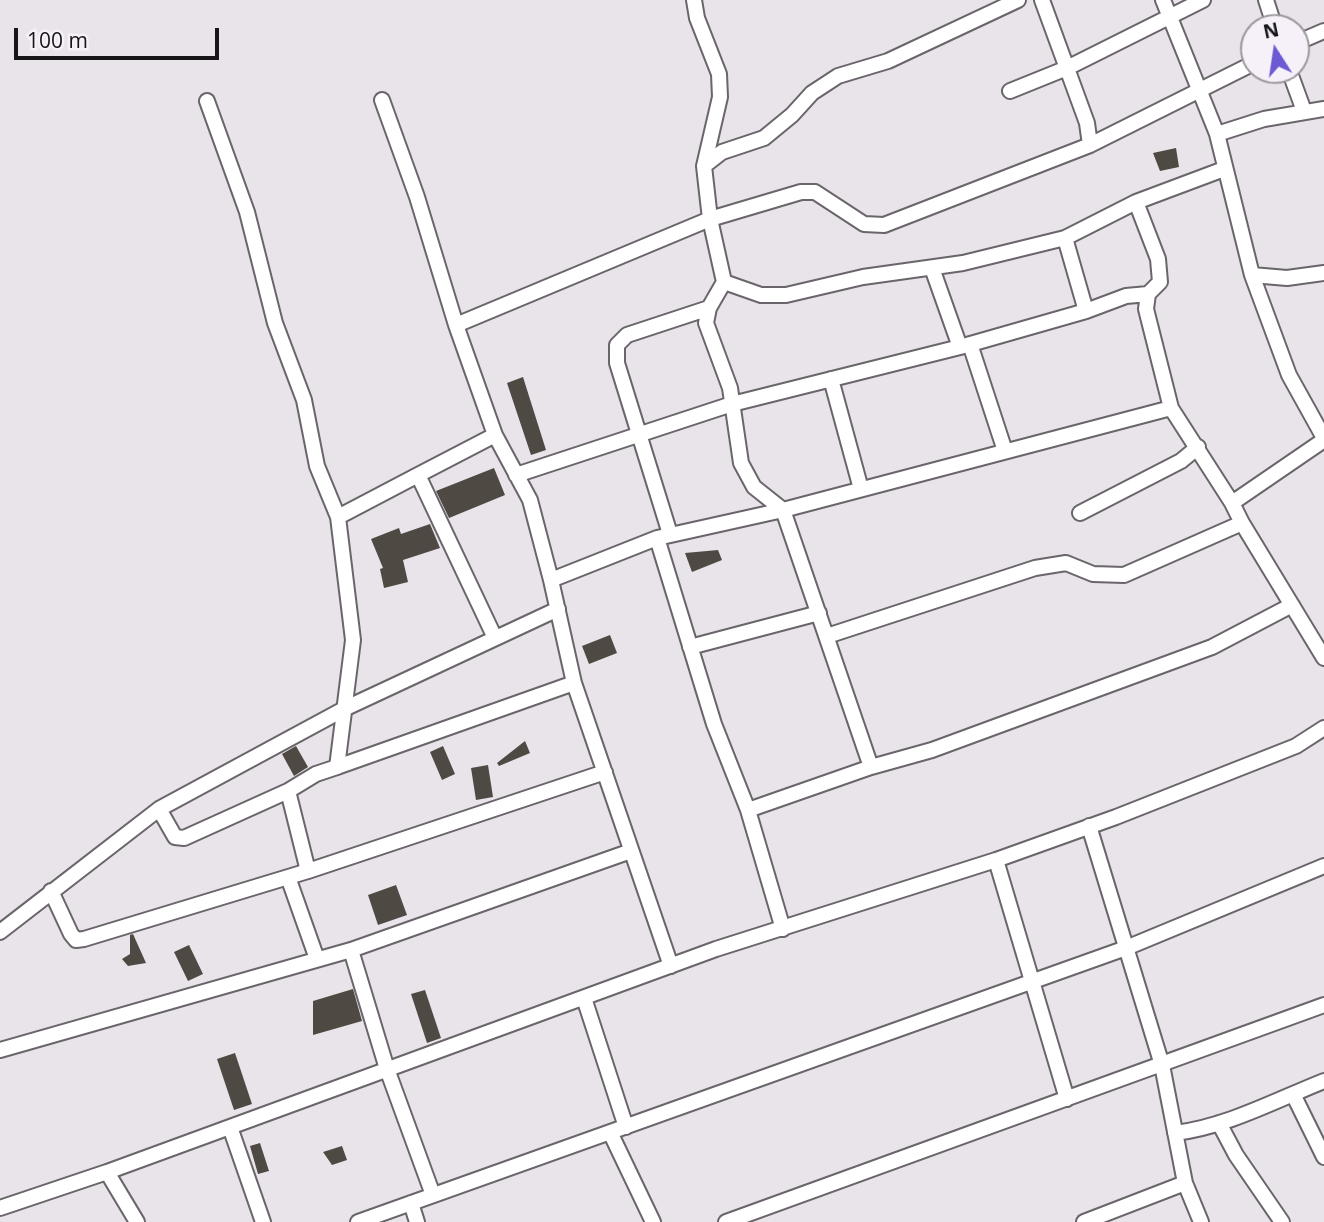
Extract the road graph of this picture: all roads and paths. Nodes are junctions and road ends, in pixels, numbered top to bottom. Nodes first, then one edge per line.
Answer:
1 (694, 0) edge
2 (1018, 0) edge
3 (1042, 0) edge
4 (1163, 0) edge
5 (1203, 0) edge
6 (1169, 15) junction
7 (1067, 68) junction
8 (1240, 70) edge
9 (1294, 84) edge
10 (1010, 91) dead end
11 (1198, 91) junction
12 (382, 100) dead end
13 (206, 101) dead end
14 (1324, 109) edge
15 (1304, 111) junction
16 (1219, 142) junction
17 (1090, 145) junction
18 (704, 166) junction
19 (1224, 169) junction
20 (1136, 202) junction
21 (710, 219) junction
22 (1065, 238) junction
23 (932, 268) junction
24 (1324, 274) edge
25 (1252, 275) junction
26 (724, 282) junction
27 (1148, 294) junction
28 (709, 308) junction
29 (1086, 311) junction
30 (456, 325) junction
31 (965, 345) junction
32 (831, 379) junction
33 (732, 404) junction
34 (1171, 408) junction
35 (495, 435) junction
36 (639, 436) junction
37 (1324, 439) edge
38 (1198, 447) junction
39 (1005, 451) junction
40 (418, 475) junction
41 (516, 475) junction
42 (861, 489) junction
43 (1232, 503) junction
44 (783, 510) junction
45 (1080, 513) dead end
46 (338, 517) junction
47 (1242, 523) junction
48 (663, 536) junction
49 (551, 580) junction
50 (1292, 605) junction
51 (558, 609) junction
52 (818, 613) junction
53 (827, 636) junction
54 (495, 639) junction
55 (690, 647) junction
56 (1324, 658) edge
57 (574, 683) junction
58 (346, 708) junction
59 (1324, 728) edge
60 (871, 766) junction
61 (337, 767) junction
62 (605, 772) junction
63 (288, 791) junction
64 (159, 809) junction
65 (748, 810) junction
66 (1089, 826) junction
67 (631, 851) junction
68 (996, 860) junction
69 (1324, 866) edge
70 (307, 871) junction
71 (288, 877) junction
72 (51, 891) junction
73 (783, 929) junction
74 (0, 932) edge
75 (1126, 948) junction
76 (351, 950) junction
77 (317, 959) junction
78 (671, 966) junction
79 (1031, 982) junction
80 (584, 998) junction
81 (1324, 1005) edge
82 (0, 1050) edge
83 (1162, 1065) junction
84 (387, 1069) junction
85 (1324, 1081) edge
86 (1293, 1094) junction
87 (1067, 1099) junction
88 (1219, 1123) junction
89 (230, 1127) junction
90 (626, 1127) junction
91 (610, 1132) junction
92 (1175, 1133) junction
93 (1324, 1157) edge
94 (107, 1172) junction
95 (1185, 1183) junction
96 (433, 1195) junction
97 (411, 1203) junction
98 (0, 1208) edge
99 (134, 1221) edge
100 (263, 1222) edge
101 (358, 1222) edge
102 (417, 1222) edge
103 (653, 1222) edge
104 (726, 1222) edge
105 (1084, 1222) edge
106 (1201, 1222) edge
107 (1282, 1222) edge

1 - 18 street
2 - 18 street
3 - 7 street
4 - 6 street
5 - 6 street
6 - 7 street
6 - 11 street
7 - 10 street
7 - 17 street
8 - 11 street
9 - 15 street
11 - 16 street
11 - 17 street
12 - 30 street
13 - 46 street
14 - 15 street
15 - 16 street
16 - 19 street
17 - 21 street
18 - 21 street
19 - 20 street
19 - 25 street
20 - 22 street
20 - 27 street
21 - 26 street
21 - 30 street
22 - 23 street
22 - 29 street
23 - 26 street
23 - 31 street
24 - 25 street
25 - 37 street
26 - 28 street
27 - 29 street
27 - 34 street
28 - 33 street
28 - 36 street
29 - 31 street
30 - 35 street
31 - 32 street
31 - 39 street
32 - 33 street
32 - 42 street
33 - 36 street
33 - 44 street
34 - 38 street
34 - 39 street
35 - 40 street
35 - 41 street
36 - 41 street
36 - 48 street
37 - 43 street
38 - 43 street
38 - 45 street
39 - 42 street
40 - 46 street
40 - 54 street
41 - 49 street
42 - 44 street
43 - 47 street
44 - 48 street
44 - 52 street
46 - 58 street
47 - 50 street
47 - 53 street
48 - 49 street
48 - 55 street
49 - 51 street
50 - 56 street
50 - 60 street
51 - 54 street
51 - 57 street
52 - 53 street
52 - 55 street
53 - 60 street
54 - 58 street
55 - 65 street
57 - 61 street
57 - 62 street
58 - 61 street
58 - 64 street
59 - 66 street
60 - 65 street
61 - 63 street
62 - 67 street
62 - 70 street
63 - 64 street
63 - 70 street
64 - 72 street
65 - 73 street
66 - 68 street
66 - 75 street
67 - 76 street
67 - 78 street
68 - 73 street
68 - 79 street
69 - 75 street
70 - 71 street
71 - 72 street
71 - 77 street
72 - 74 street
73 - 78 street
75 - 79 street
75 - 83 street
76 - 77 street
76 - 84 street
77 - 82 street
78 - 80 street
79 - 87 street
79 - 90 street
80 - 84 street
80 - 90 street
81 - 83 street
83 - 87 street
83 - 92 street
84 - 89 street
84 - 96 street
85 - 86 street
86 - 88 street
86 - 93 street
87 - 104 street
88 - 92 street
88 - 107 street
89 - 94 street
89 - 100 street
90 - 91 street
91 - 96 street
91 - 103 street
92 - 95 street
94 - 98 street
94 - 99 street
95 - 105 street
95 - 106 street
96 - 97 street
97 - 101 street
97 - 102 street

